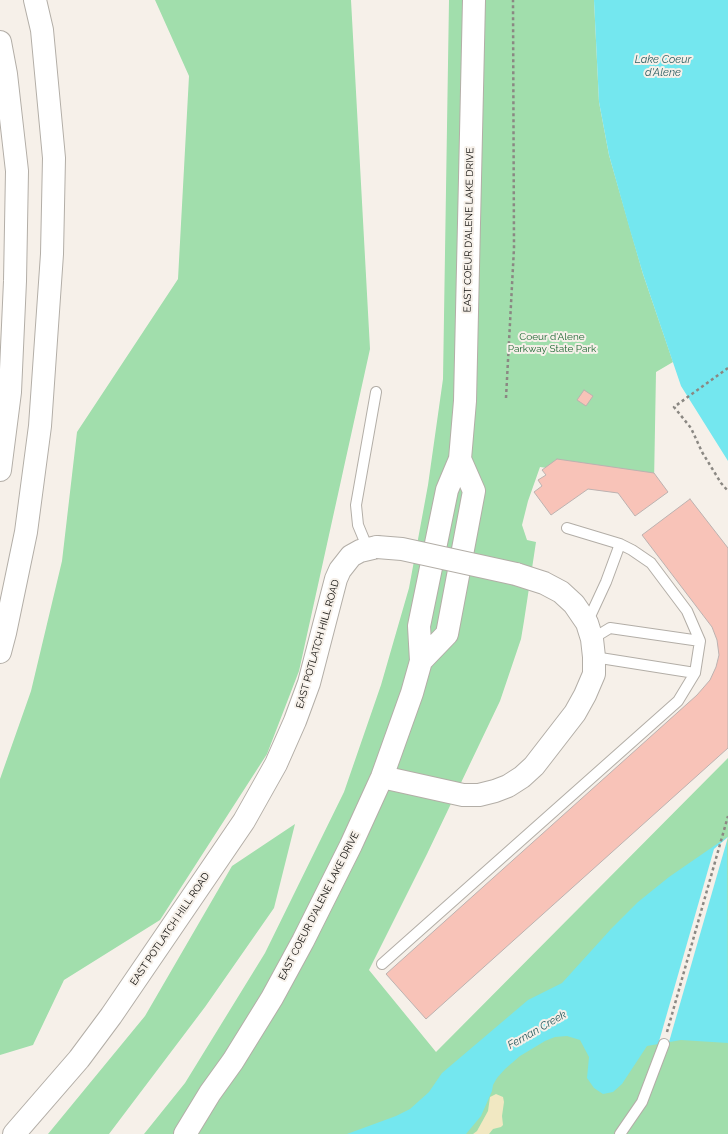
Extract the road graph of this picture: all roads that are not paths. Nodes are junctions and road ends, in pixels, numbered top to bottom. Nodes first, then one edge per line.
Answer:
1 (35, 0) edge
2 (474, 0) edge
3 (0, 42) edge
4 (376, 392) dead end
5 (460, 459) junction
6 (0, 470) edge
7 (567, 528) dead end
8 (620, 544) junction
9 (372, 548) junction
10 (591, 639) junction
11 (700, 641) junction
12 (0, 652) edge
13 (421, 661) junction
14 (695, 673) junction
15 (382, 777) junction
16 (382, 964) dead end
17 (664, 1044) road end
18 (14, 1134) edge
19 (185, 1134) edge
20 (620, 1134) edge

1 - 12 main road
2 - 5 main road, EAST COEUR D'ALENE LAKE DRIVE
3 - 6 main road
4 - 9 lane
5 - 13 main road, EAST COEUR D'ALENE LAKE DRIVE
5 - 13 main road, EAST COEUR D'ALENE LAKE DRIVE
7 - 8 lane
8 - 10 lane
8 - 11 lane
9 - 10 main road, bridge
9 - 18 main road, EAST POTLATCH HILL ROAD
10 - 11 lane
10 - 14 lane
10 - 15 main road
11 - 14 lane
13 - 15 main road, EAST COEUR D'ALENE LAKE DRIVE
14 - 16 lane
15 - 19 main road, EAST COEUR D'ALENE LAKE DRIVE
17 - 20 lane

